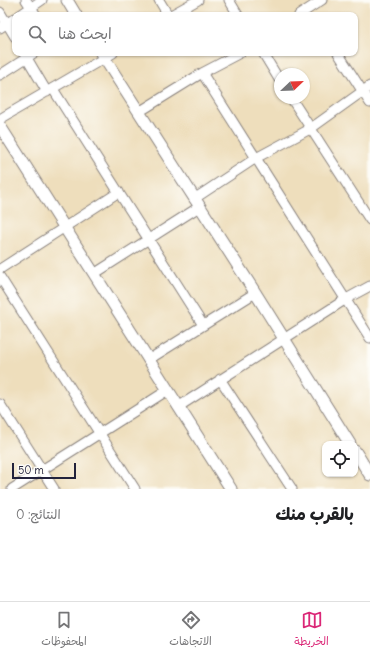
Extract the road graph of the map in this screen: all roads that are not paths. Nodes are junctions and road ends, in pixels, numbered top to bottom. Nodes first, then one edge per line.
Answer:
1 (42, 0) edge
2 (67, 0) edge
3 (159, 0) edge
4 (198, 0) edge
5 (229, 0) edge
6 (322, 0) edge
7 (31, 8) edge
8 (312, 11) edge
9 (0, 12) edge
10 (74, 12) edge
11 (168, 12) edge
12 (176, 12) edge
13 (236, 12) edge
14 (4, 26) edge
15 (12, 34) edge
16 (27, 56) edge
17 (29, 56) edge
18 (104, 56) edge
19 (107, 56) edge
20 (234, 56) edge
21 (265, 56) edge
22 (340, 56) edge
23 (274, 71) edge
24 (202, 73) junction
25 (0, 75) edge
26 (366, 89) edge
27 (50, 91) junction
28 (370, 103) edge
29 (295, 104) edge
30 (139, 112) junction
31 (0, 119) edge
32 (0, 126) edge
33 (310, 129) junction
34 (256, 158) junction
35 (119, 192) junction
36 (196, 203) junction
37 (370, 220) edge
38 (65, 228) junction
39 (149, 239) junction
40 (0, 269) edge
41 (94, 274) junction
42 (0, 277) edge
43 (370, 286) edge
44 (255, 293) junction
45 (346, 299) junction
46 (203, 325) junction
47 (370, 338) edge
48 (283, 339) junction
49 (148, 360) junction
50 (220, 379) junction
51 (168, 390) junction
52 (0, 404) edge
53 (178, 406) junction
54 (100, 434) junction
55 (348, 441) edge
56 (358, 457) edge
57 (42, 470) junction
58 (370, 475) edge
59 (12, 489) edge
60 (54, 489) edge
61 (135, 489) edge
62 (231, 489) edge
63 (292, 489) edge

1 - 7 street
2 - 10 street
3 - 11 street
4 - 12 street
5 - 13 street
6 - 8 street
9 - 14 street
14 - 15 street
16 - 25 street
17 - 27 street
18 - 27 street
19 - 30 street
20 - 24 street
21 - 23 street
22 - 26 street
24 - 30 street
24 - 34 street
26 - 28 street
26 - 33 street
27 - 31 street
27 - 35 street
29 - 33 street
30 - 36 street
32 - 38 street
33 - 34 street
33 - 37 street
34 - 36 street
34 - 45 street
35 - 38 street
35 - 39 street
36 - 39 street
36 - 44 street
38 - 40 street
38 - 41 street
39 - 41 street
39 - 46 street
41 - 49 street
42 - 54 street
43 - 45 street
44 - 46 street
44 - 48 street
45 - 47 street
45 - 48 street
46 - 49 street
48 - 50 street
48 - 55 street
49 - 51 street
50 - 53 street
50 - 63 street
51 - 53 street
51 - 54 street
52 - 57 street
53 - 62 street
54 - 57 street
54 - 61 street
56 - 58 street
57 - 59 street
57 - 60 street

